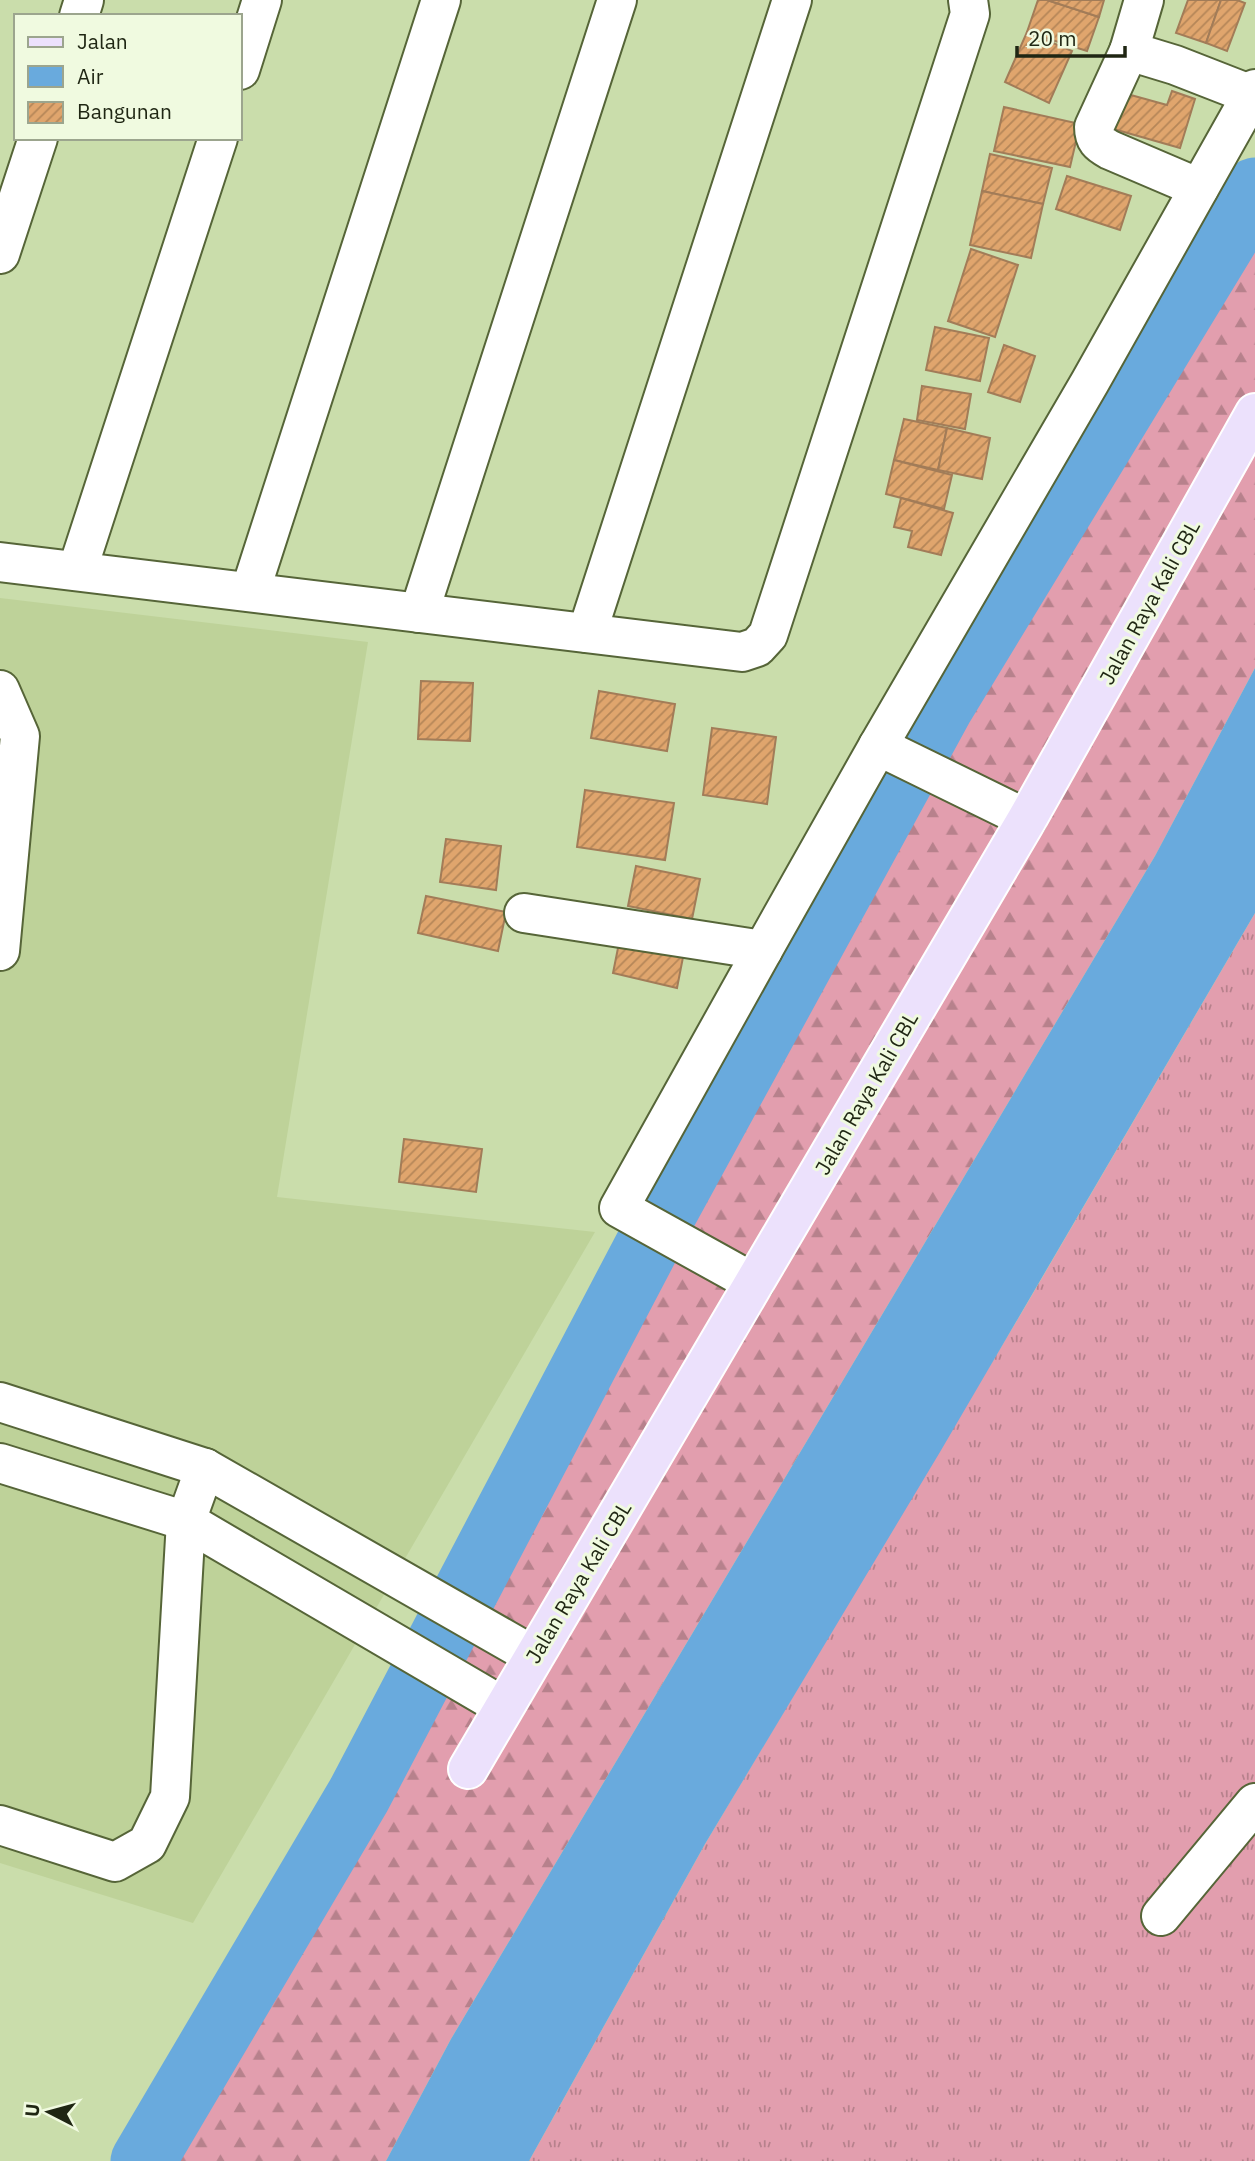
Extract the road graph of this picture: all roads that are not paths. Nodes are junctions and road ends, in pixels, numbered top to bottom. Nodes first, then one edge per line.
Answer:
1 (262, 0) edge
2 (442, 0) edge
3 (617, 0) edge
4 (792, 0) edge
5 (968, 0) edge
6 (1144, 0) edge
7 (1129, 51) junction
8 (242, 64) edge
9 (1253, 92) edge
10 (37, 140) edge
11 (217, 140) edge
12 (1199, 188) junction
13 (0, 254) edge
14 (1255, 413) edge
15 (0, 562) edge
16 (77, 571) junction
17 (250, 592) junction
18 (419, 613) junction
19 (587, 633) junction
20 (0, 690) edge
21 (885, 750) junction
22 (1027, 819) junction
23 (524, 913) dead end
24 (763, 950) junction
25 (0, 951) edge
26 (754, 1283) junction
27 (0, 1402) edge
28 (0, 1464) edge
29 (205, 1468) junction
30 (186, 1521) junction
31 (534, 1657) junction
32 (503, 1707) junction
33 (468, 1769) dead end
34 (1255, 1803) edge
35 (0, 1825) edge
36 (1161, 1916) dead end

1 - 8 street
2 - 17 street
3 - 18 street
4 - 19 street
5 - 19 street
6 - 7 street
7 - 9 street
7 - 12 street
9 - 12 street
10 - 13 street
11 - 16 street
12 - 21 street
14 - 22 main road, Jalan Raya Kali CBL
15 - 16 street
16 - 17 street
17 - 18 street
18 - 19 street
20 - 25 street
21 - 22 street
21 - 24 street
22 - 26 main road, Jalan Raya Kali CBL
23 - 24 street
24 - 26 street
26 - 31 main road, Jalan Raya Kali CBL
27 - 29 street
28 - 30 street
29 - 30 street
29 - 31 street
30 - 32 street
30 - 35 street
31 - 32 main road, Jalan Raya Kali CBL
32 - 33 main road, Jalan Raya Kali CBL
34 - 36 street

